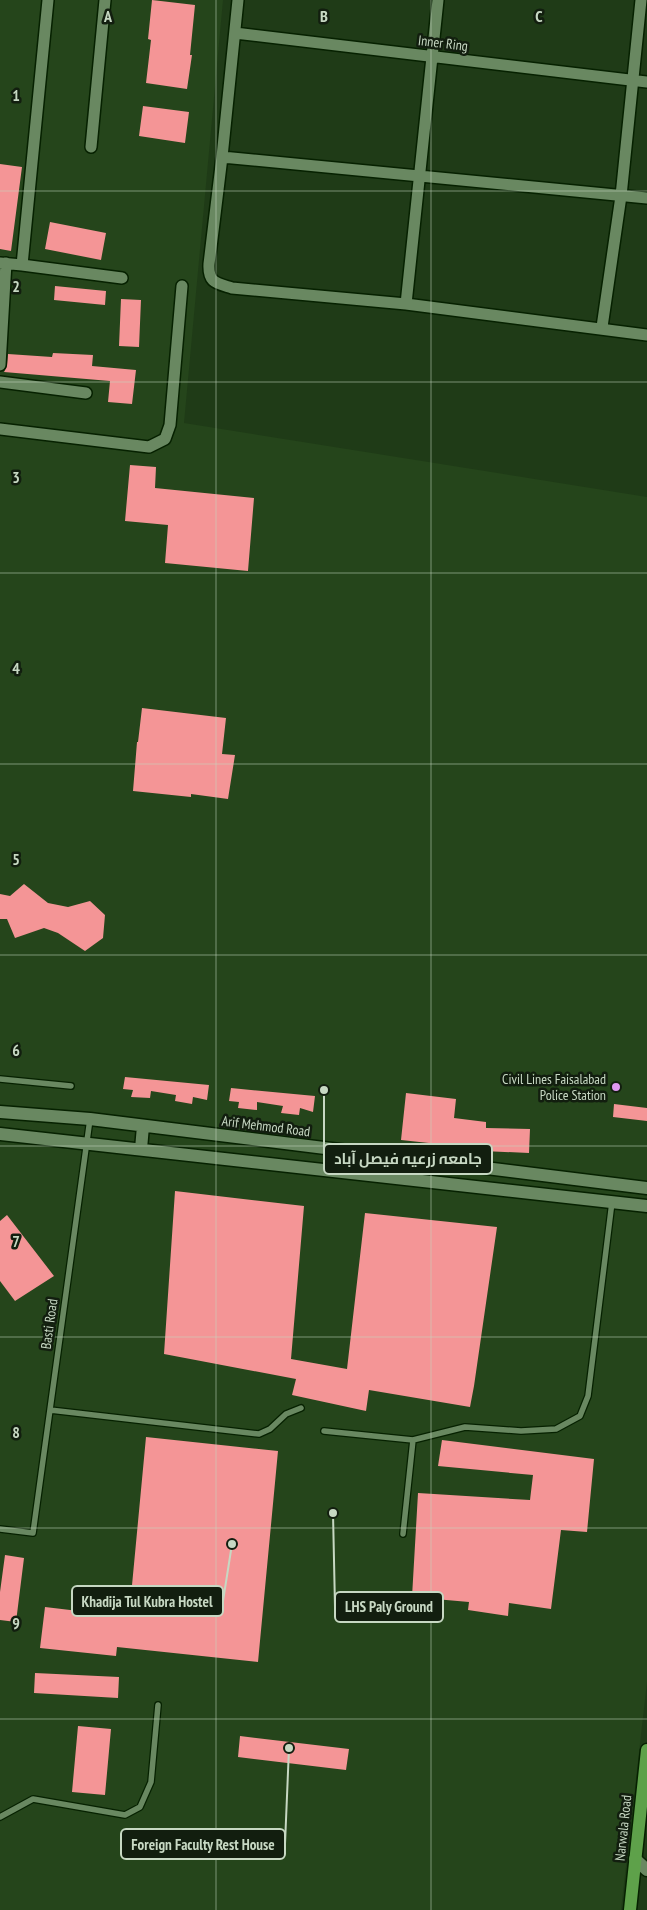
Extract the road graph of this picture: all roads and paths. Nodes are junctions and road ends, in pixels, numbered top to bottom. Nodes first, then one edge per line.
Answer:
1 (48, 0) edge
2 (105, 0) edge
3 (238, 0) edge
4 (438, 0) edge
5 (642, 0) edge
6 (235, 33) junction
7 (432, 57) junction
8 (633, 80) junction
9 (647, 82) edge
10 (91, 147) dead end
11 (222, 157) junction
12 (420, 177) junction
13 (621, 196) junction
14 (647, 198) edge
15 (3, 263) edge
16 (22, 265) junction
17 (122, 278) dead end
18 (182, 286) dead end
19 (406, 304) junction
20 (602, 327) junction
21 (647, 334) edge
22 (0, 365) edge
23 (0, 382) edge
24 (86, 393) dead end
25 (0, 429) edge
26 (0, 1079) edge
27 (70, 1086) dead end
28 (0, 1112) edge
29 (90, 1119) junction
30 (143, 1126) junction
31 (0, 1134) edge
32 (87, 1143) junction
33 (308, 1146) junction
34 (141, 1149) junction
35 (305, 1168) junction
36 (532, 1173) junction
37 (647, 1188) edge
38 (530, 1193) junction
39 (612, 1202) junction
40 (647, 1206) edge
41 (300, 1408) dead end
42 (50, 1410) junction
43 (324, 1431) dead end
44 (413, 1440) junction
45 (0, 1529) edge
46 (403, 1534) dead end
47 (158, 1705) dead end
48 (647, 1750) edge
49 (0, 1817) edge
50 (635, 1859) junction
51 (647, 1870) edge
52 (630, 1910) edge

1 - 16 street
2 - 10 street
3 - 6 street
4 - 7 street
5 - 8 street
6 - 7 street, Inner Ring
6 - 11 street
7 - 8 street, Inner Ring
7 - 12 street
8 - 9 street, Inner Ring
8 - 13 street
11 - 12 street
11 - 19 street
12 - 13 street
12 - 19 street
13 - 14 street
13 - 20 street
15 - 16 street
15 - 22 street
16 - 17 street
18 - 25 street
19 - 20 street
20 - 21 street
23 - 24 street
26 - 27 lane
28 - 29 street, Arif Mehmod Road
29 - 30 street, Arif Mehmod Road
29 - 32 lane, Basti Road
30 - 33 street, Arif Mehmod Road
30 - 34 street
31 - 32 street
32 - 34 street
32 - 42 lane, Basti Road
33 - 35 street
33 - 36 street, Arif Mehmod Road
34 - 35 street
35 - 38 street
36 - 37 street, Arif Mehmod Road
36 - 38 street
38 - 39 street
39 - 40 street
39 - 44 lane
41 - 42 lane
42 - 45 lane, Basti Road
43 - 44 lane
44 - 46 lane
47 - 49 lane
48 - 50 main road, Narwala Road
50 - 51 street
50 - 52 main road, Narwala Road

